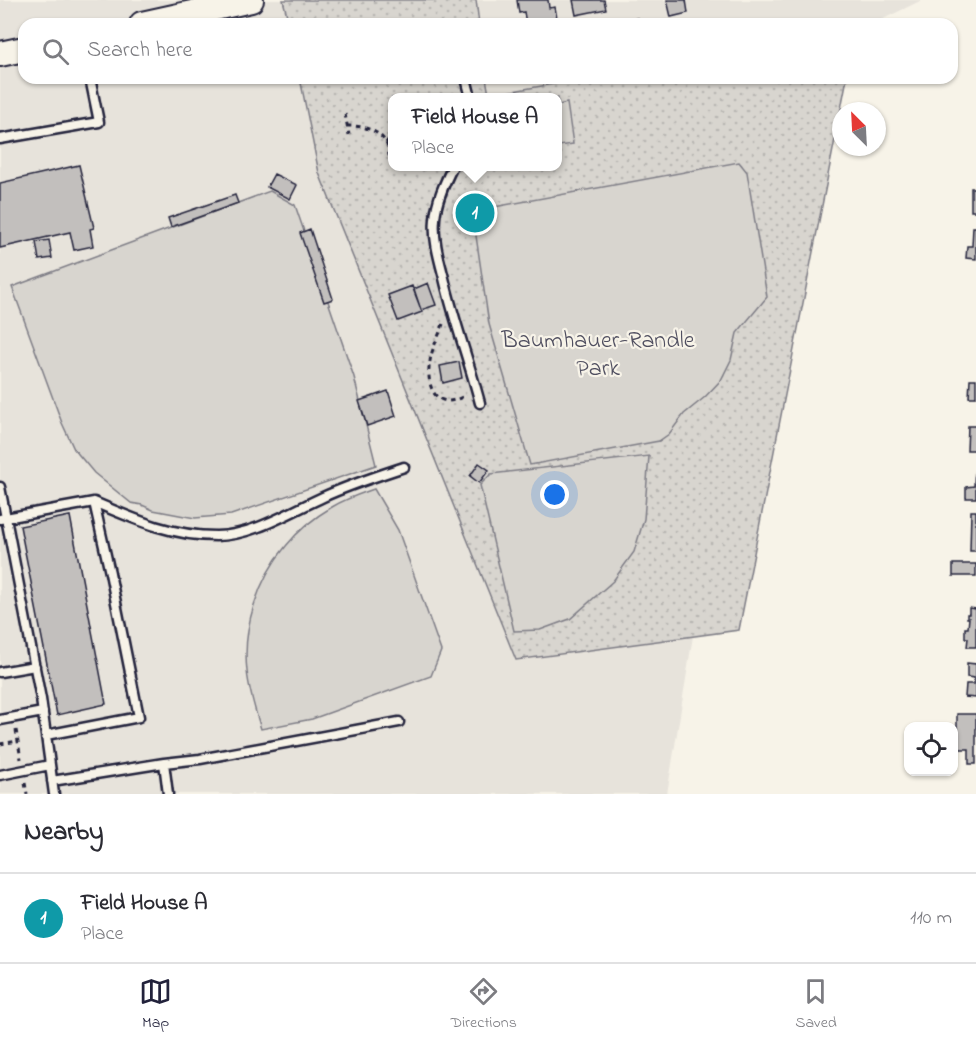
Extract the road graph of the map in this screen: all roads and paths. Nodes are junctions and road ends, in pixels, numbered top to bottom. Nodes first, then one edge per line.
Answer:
1 (251, 0) edge
2 (169, 18) edge
3 (18, 50) edge
4 (0, 54) edge
5 (91, 84) edge
6 (345, 114) dead end
7 (347, 126) junction
8 (349, 135) dead end
9 (0, 139) edge
10 (388, 141) edge
11 (386, 143) junction
12 (388, 152) edge
13 (451, 171) edge
14 (451, 306) junction
15 (476, 386) junction
16 (480, 403) dead end
17 (404, 467) dead end
18 (0, 487) edge
19 (94, 502) junction
20 (3, 518) edge
21 (34, 666) junction
22 (0, 672) edge
23 (43, 712) junction
24 (0, 720) edge
25 (399, 722) dead end
26 (46, 735) junction
27 (18, 741) dead end
28 (0, 744) edge
29 (164, 763) junction
30 (50, 765) junction
31 (0, 775) edge
32 (52, 781) junction
33 (54, 793) edge
34 (43, 794) edge
35 (168, 794) edge

1 - 2 street
3 - 4 street
5 - 9 lane
6 - 7 path
7 - 8 path
7 - 11 path
10 - 11 path
11 - 12 path
13 - 14 lane
14 - 15 lane
14 - 15 path
15 - 16 lane
17 - 19 lane
18 - 20 lane
19 - 20 lane
19 - 26 lane
20 - 21 lane
21 - 22 lane
21 - 23 lane
23 - 24 lane
23 - 26 lane
25 - 29 lane
26 - 30 lane
27 - 28 path
29 - 32 lane
29 - 35 lane
30 - 31 lane
30 - 32 lane
32 - 33 lane
33 - 34 lane

